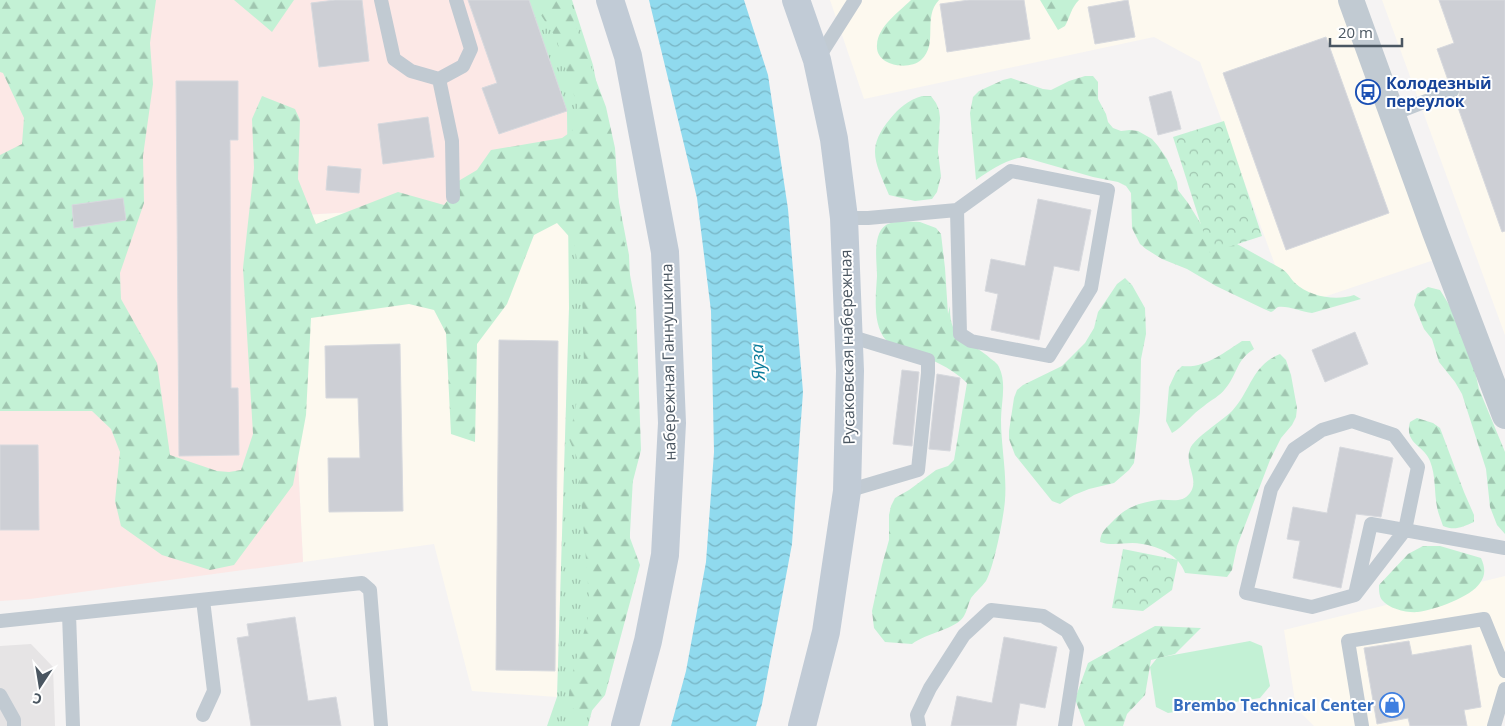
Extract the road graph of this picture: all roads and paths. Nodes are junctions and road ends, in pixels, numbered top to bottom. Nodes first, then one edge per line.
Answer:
1 (381, 0) edge
2 (456, 0) edge
3 (610, 0) edge
4 (796, 0) edge
5 (854, 0) edge
6 (1351, 0) edge
7 (818, 60) junction
8 (440, 79) junction
9 (1452, 91) dead end
10 (1393, 114) junction
11 (453, 197) dead end
12 (957, 210) junction
13 (844, 218) junction
14 (849, 336) junction
15 (1505, 416) edge
16 (847, 492) junction
17 (1405, 530) junction
18 (1505, 548) edge
19 (1355, 595) junction
20 (203, 600) junction
21 (69, 614) junction
22 (0, 621) edge
23 (1505, 672) edge
24 (1505, 689) edge
25 (0, 695) edge
26 (203, 715) dead end
27 (14, 726) edge
28 (73, 726) edge
29 (381, 726) edge
30 (625, 726) edge
31 (802, 726) edge
32 (918, 726) edge
33 (1065, 726) edge
34 (1362, 726) edge
35 (1494, 726) edge

1 - 8 lane
2 - 8 lane
3 - 30 main road, набережная Ганнушкина
4 - 7 main road, Русаковская набережная
5 - 7 lane
6 - 10 street
7 - 13 main road, Русаковская набережная
8 - 11 lane
9 - 10 lane
10 - 15 street
12 - 12 lane
12 - 13 lane
13 - 14 main road, Русаковская набережная
14 - 16 main road, Русаковская набережная
14 - 16 lane
16 - 31 main road, Русаковская набережная
17 - 18 lane
17 - 19 lane
17 - 19 lane
17 - 19 lane
20 - 21 lane
20 - 26 lane
20 - 29 lane
21 - 22 lane
21 - 28 lane
23 - 34 lane
24 - 35 lane
25 - 27 lane
32 - 33 lane

